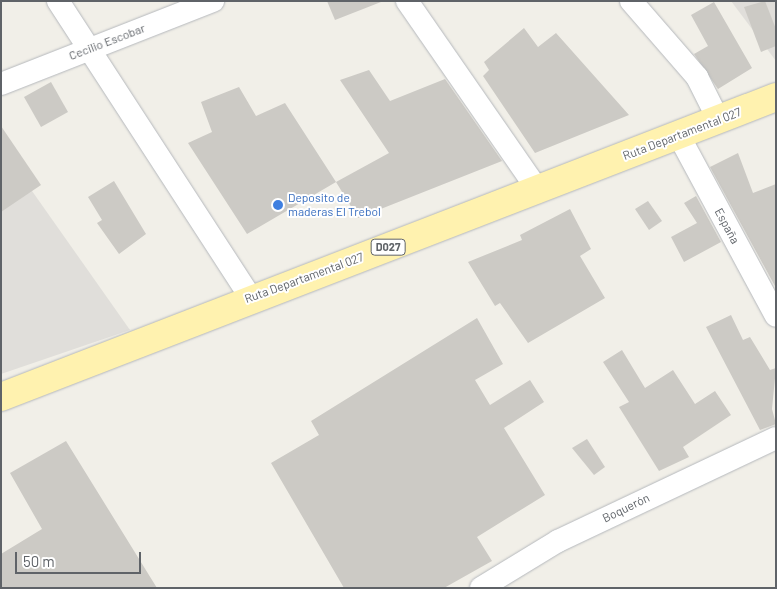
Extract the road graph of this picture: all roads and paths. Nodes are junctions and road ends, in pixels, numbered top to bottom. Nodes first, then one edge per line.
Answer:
1 (58, 1) edge
2 (213, 1) edge
3 (407, 1) edge
4 (631, 1) edge
5 (91, 48) junction
6 (1, 84) edge
7 (776, 97) edge
8 (719, 121) junction
9 (679, 136) junction
10 (538, 190) junction
11 (250, 297) junction
12 (776, 316) edge
13 (1, 397) edge
14 (776, 438) edge
15 (481, 588) edge

1 - 5 street
2 - 5 street, Cecilio Escobar
3 - 10 street
4 - 8 street
5 - 6 street, Cecilio Escobar
5 - 11 street
7 - 8 main road, Ruta Departamental 027 / D027
8 - 9 main road, Ruta Departamental 027 / D027
9 - 10 main road, Ruta Departamental 027 / D027
9 - 12 street, España
10 - 11 main road, Ruta Departamental 027 / D027
11 - 13 main road, Ruta Departamental 027 / D027
14 - 15 street, Boquerón

